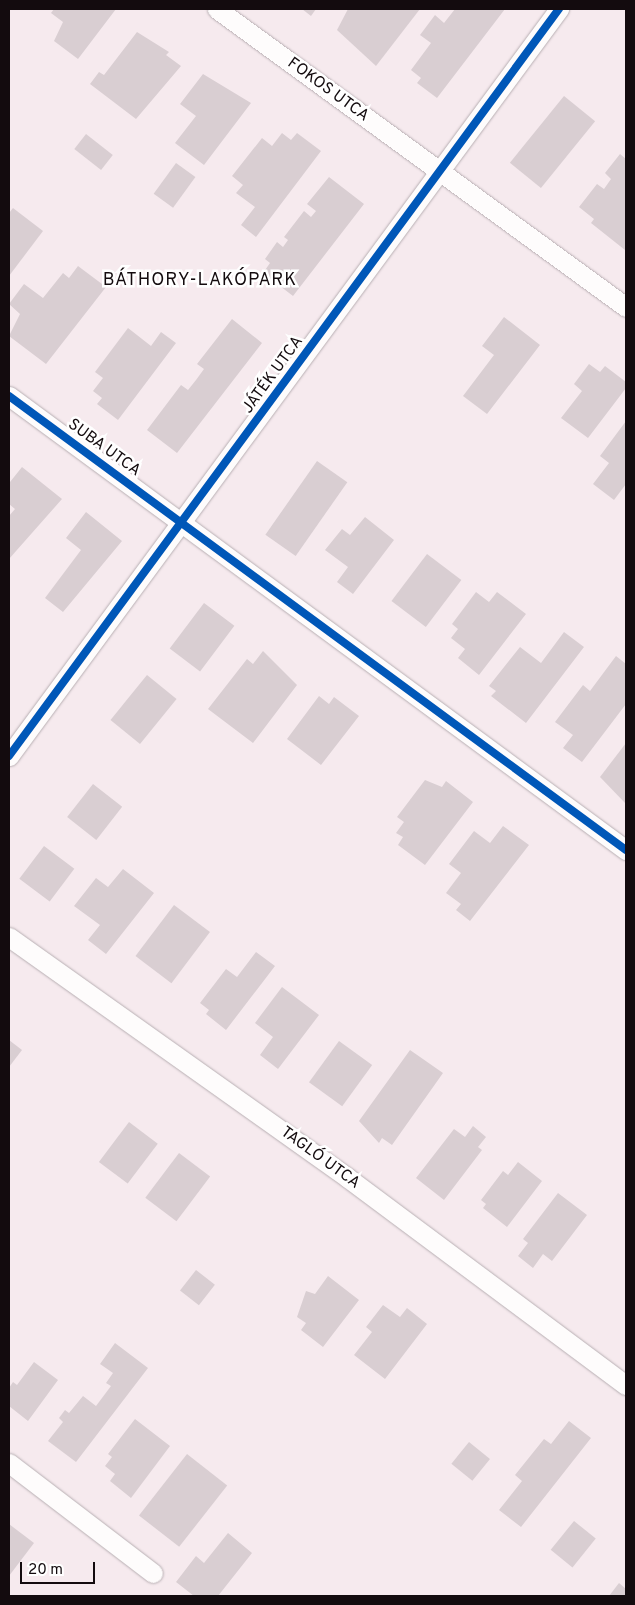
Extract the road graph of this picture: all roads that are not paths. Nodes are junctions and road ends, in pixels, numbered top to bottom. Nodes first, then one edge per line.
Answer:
1 (217, 9) edge
2 (559, 9) edge
3 (440, 172) junction
4 (626, 307) edge
5 (9, 396) edge
6 (182, 523) junction
7 (9, 756) edge
8 (626, 850) edge
9 (9, 937) edge
10 (626, 1385) edge
11 (9, 1463) edge
12 (154, 1573) dead end

1 - 3 street, FOKOS UTCA
2 - 3 street, JÁTÉK UTCA
3 - 4 street, FOKOS UTCA
3 - 6 street, JÁTÉK UTCA
5 - 6 street, SUBA UTCA
6 - 7 street, JÁTÉK UTCA
6 - 8 street, SUBA UTCA
9 - 10 street, TAGLÓ UTCA
11 - 12 street

